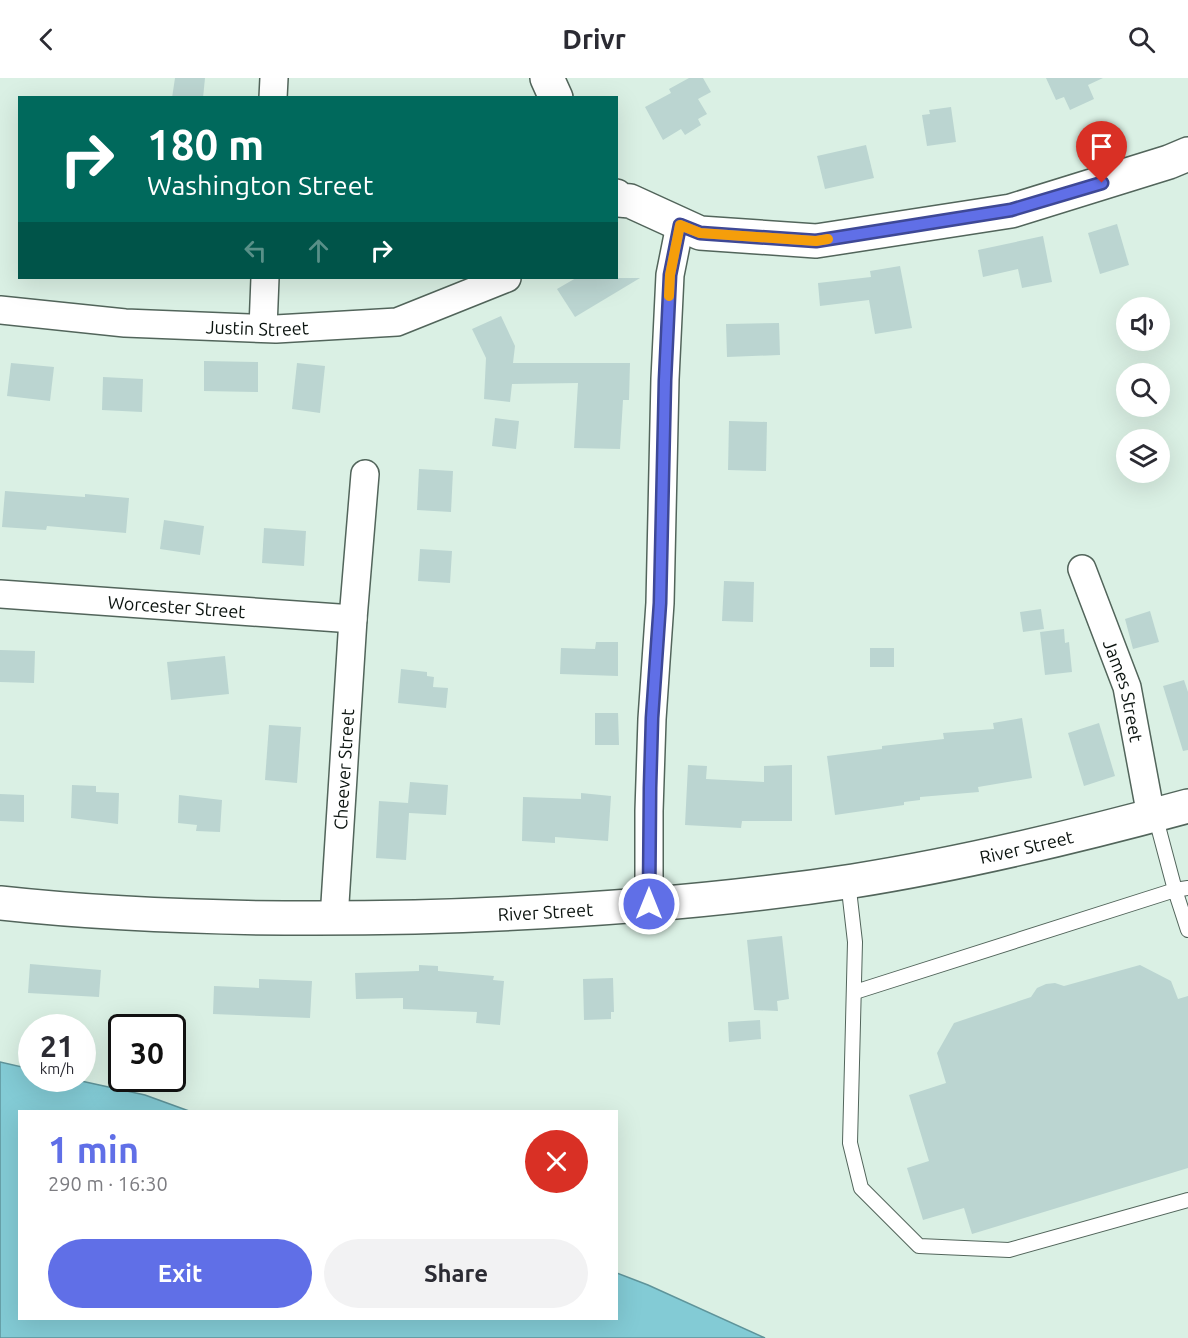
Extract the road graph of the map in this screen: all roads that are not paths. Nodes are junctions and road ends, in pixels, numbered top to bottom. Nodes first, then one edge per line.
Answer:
1 (274, 78) edge
2 (547, 78) edge
3 (273, 96) edge
4 (555, 96) edge
5 (1188, 154) edge
6 (618, 199) edge
7 (680, 225) junction
8 (265, 279) edge
9 (504, 279) edge
10 (0, 310) edge
11 (263, 328) junction
12 (365, 474) dead end
13 (1082, 569) dead end
14 (0, 594) edge
15 (353, 619) junction
16 (1188, 806) edge
17 (1153, 816) junction
18 (848, 881) junction
19 (1182, 889) edge
20 (0, 903) edge
21 (649, 904) junction
22 (334, 919) junction
23 (1188, 930) edge
24 (855, 992) junction
25 (1188, 1200) edge

1 - 3 street
2 - 4 main road
5 - 7 main road
6 - 7 main road
7 - 21 street
8 - 11 street
9 - 11 street, Justin Street
10 - 11 street, Justin Street
12 - 15 street, Cheever Street
13 - 17 street, James Street
14 - 15 street, Worcester Street
15 - 22 street, Cheever Street
16 - 17 main road, River Street
17 - 18 main road, River Street
17 - 19 lane
18 - 21 main road, River Street
18 - 24 lane
19 - 23 lane
19 - 24 lane
20 - 22 main road, River Street
21 - 22 main road, River Street
24 - 25 lane

